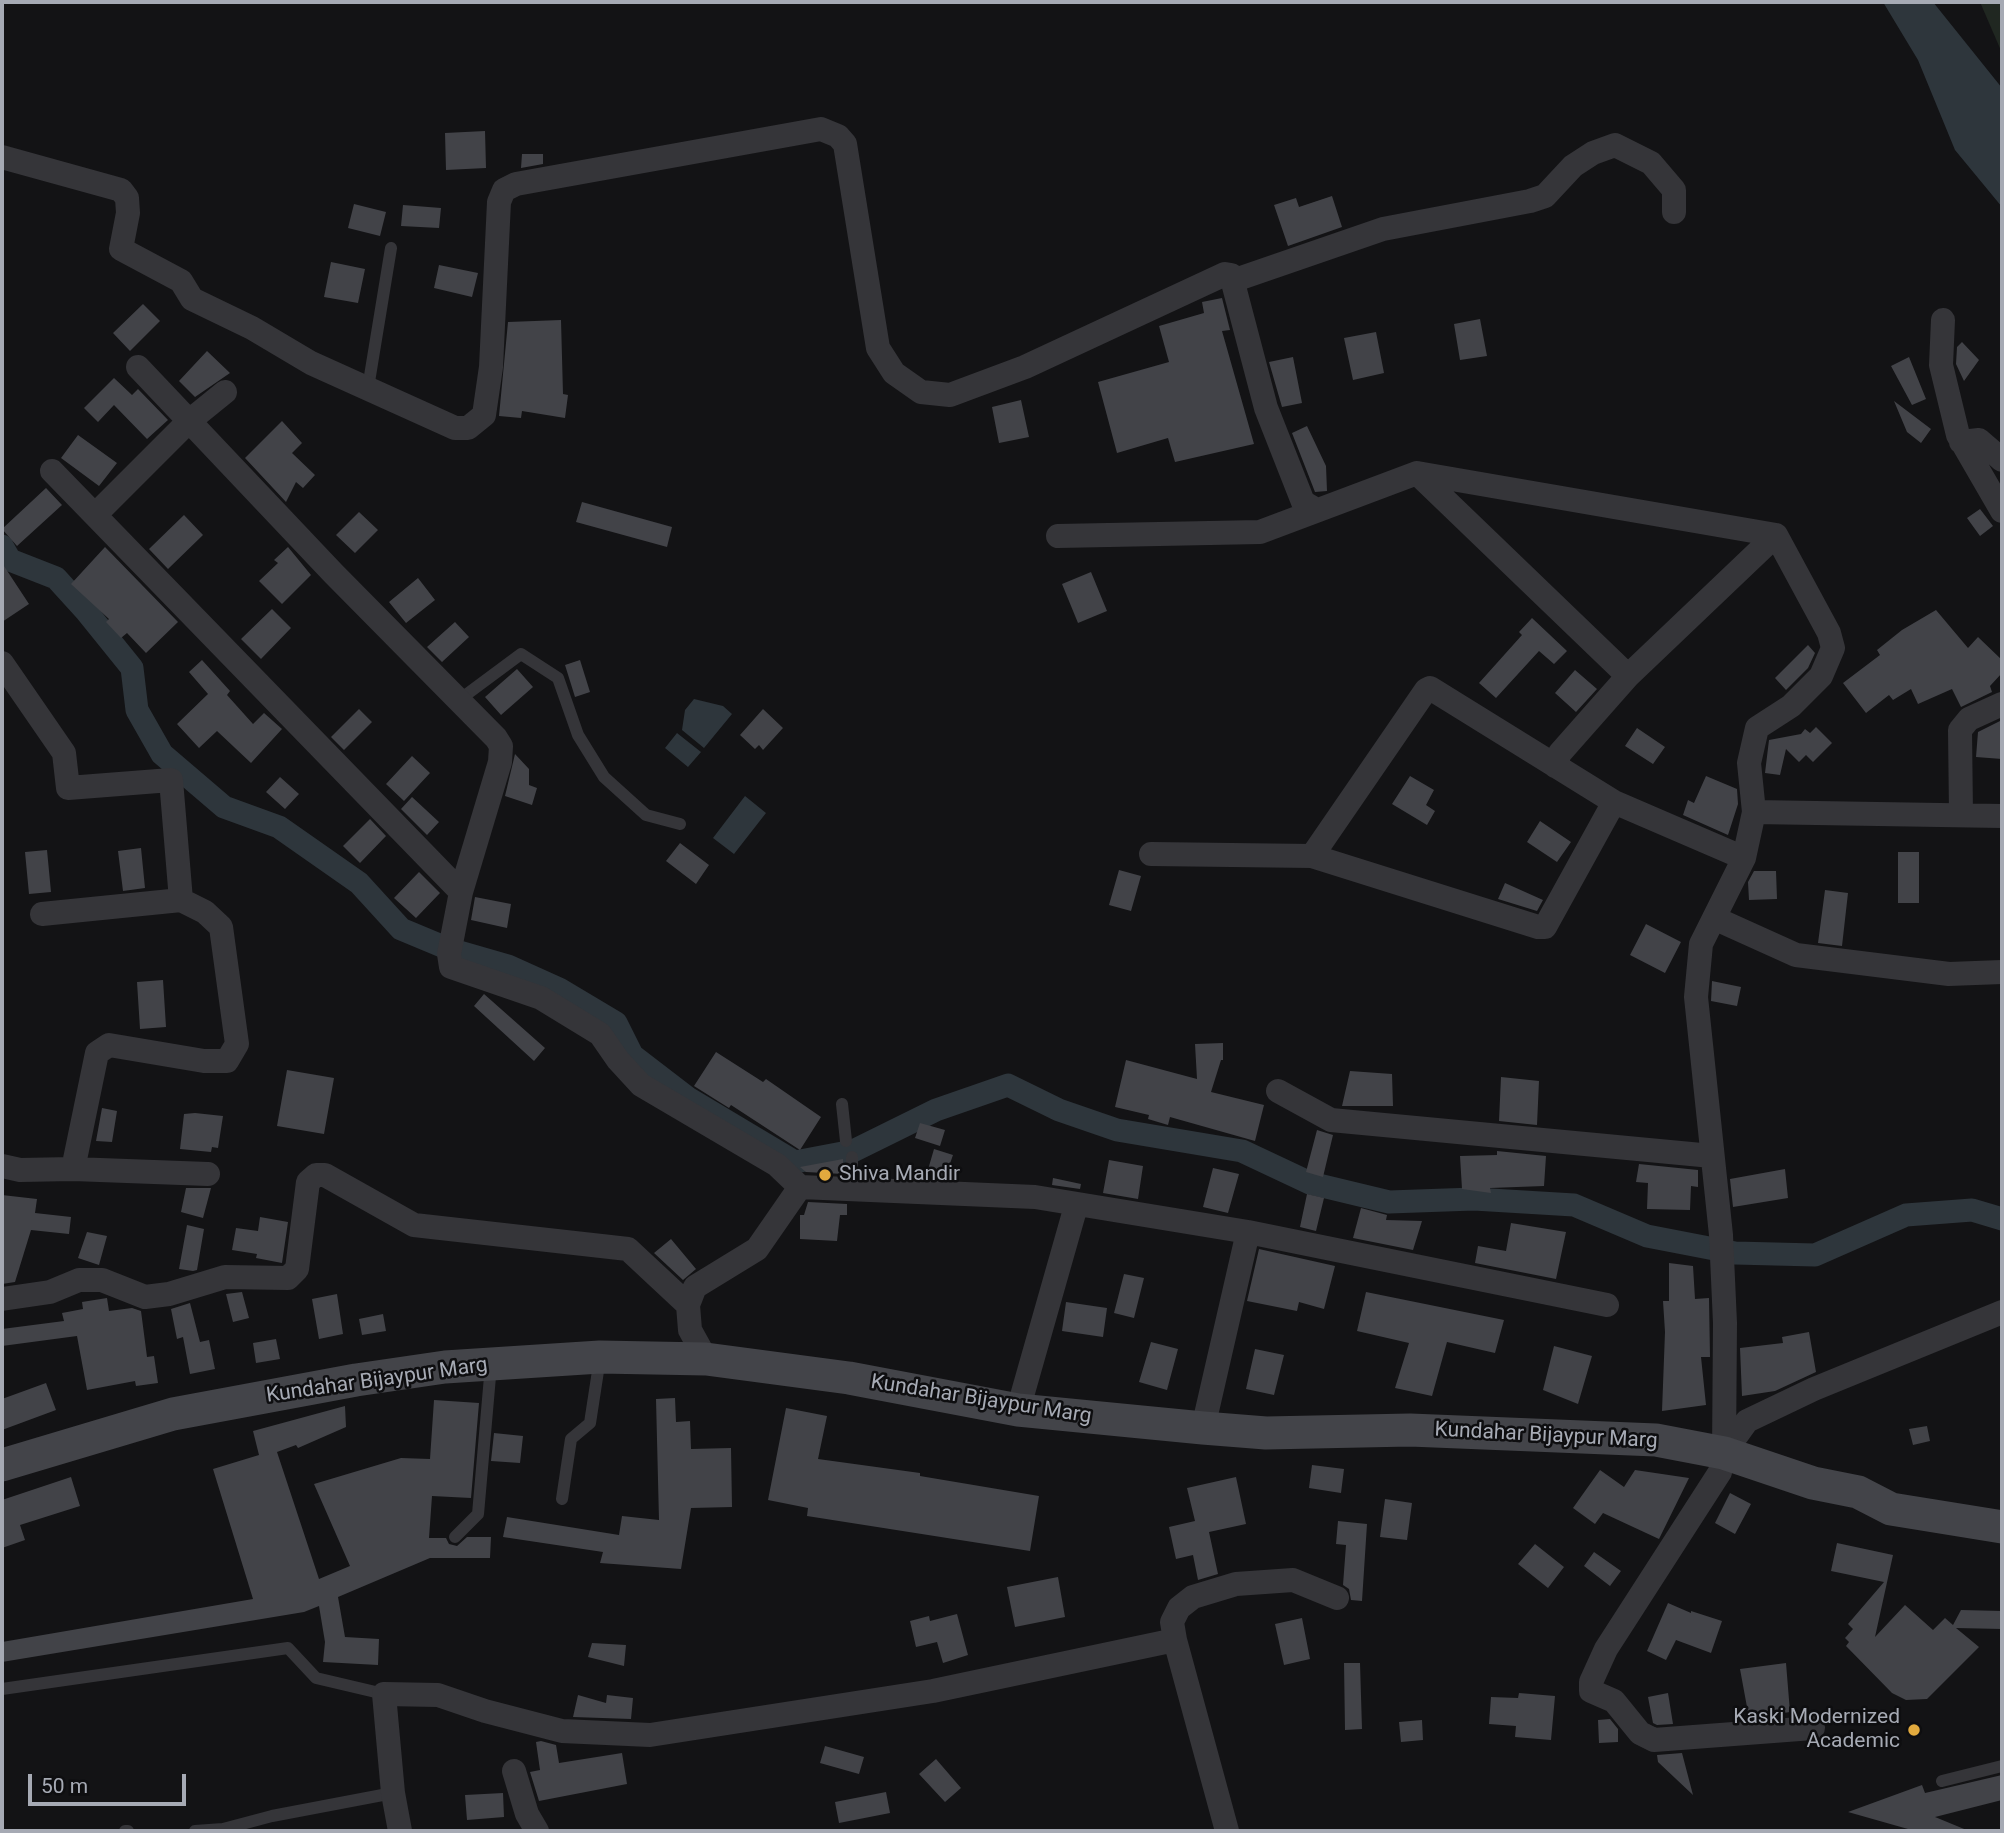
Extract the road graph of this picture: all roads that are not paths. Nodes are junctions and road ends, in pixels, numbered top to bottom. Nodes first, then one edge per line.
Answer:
1 (2, 157) edge
2 (1674, 212) dead end
3 (391, 248) dead end
4 (1235, 280) junction
5 (1943, 320) dead end
6 (138, 367) dead end
7 (368, 388) junction
8 (225, 392) dead end
9 (188, 422) junction
10 (1961, 442) junction
11 (2002, 460) edge
12 (52, 471) dead end
13 (1417, 473) junction
14 (1315, 509) junction
15 (2002, 511) edge
16 (96, 514) junction
17 (1776, 535) junction
18 (1058, 536) dead end
19 (2, 663) edge
20 (1628, 676) junction
21 (459, 700) junction
22 (2002, 704) edge
23 (1555, 766) junction
24 (1614, 802) junction
25 (1754, 812) junction
26 (1961, 814) junction
27 (2002, 816) edge
28 (680, 824) dead end
29 (1151, 854) dead end
30 (1312, 856) junction
31 (1744, 858) junction
32 (461, 892) junction
33 (181, 900) junction
34 (42, 914) dead end
35 (1714, 918) junction
36 (2002, 972) edge
37 (1278, 1091) dead end
38 (842, 1104) dead end
39 (846, 1141) dead end
40 (1712, 1156) junction
41 (852, 1157) dead end
42 (2, 1166) edge
43 (73, 1169) junction
44 (208, 1174) dead end
45 (800, 1187) junction
46 (852, 1190) junction
47 (1076, 1206) junction
48 (1248, 1232) junction
49 (2, 1299) edge
50 (688, 1305) junction
51 (1606, 1305) dead end
52 (2002, 1312) edge
53 (600, 1357) junction
54 (706, 1359) junction
55 (491, 1364) junction
56 (1018, 1410) junction
57 (1203, 1428) junction
58 (1724, 1453) junction
59 (2, 1465) edge
60 (562, 1499) dead end
61 (2002, 1527) edge
62 (454, 1537) dead end
63 (1337, 1598) dead end
64 (1175, 1640) junction
65 (2, 1689) edge
66 (384, 1693) junction
67 (1813, 1728) dead end
68 (2002, 1766) edge
69 (514, 1772) dead end
70 (1942, 1782) dead end
71 (393, 1793) junction
72 (195, 1831) edge
73 (400, 1831) edge
74 (537, 1831) edge
75 (1227, 1831) edge

1 - 7 street
2 - 4 street
3 - 7 lane
4 - 7 street
4 - 14 street
5 - 10 street
6 - 9 street
8 - 9 street
9 - 16 street
9 - 21 street
10 - 11 street
10 - 15 street
12 - 16 street
13 - 14 street
13 - 17 street
13 - 20 street
14 - 18 street
16 - 32 street
17 - 20 street
17 - 25 street
19 - 33 street
20 - 23 street
21 - 28 lane
21 - 32 street
22 - 26 street
23 - 24 street
23 - 30 street
24 - 30 street
24 - 31 street
25 - 26 street
25 - 31 street
26 - 27 street
29 - 30 street
31 - 35 street
32 - 45 street
33 - 34 street
33 - 43 street
35 - 36 street
35 - 40 street
37 - 40 street
38 - 39 lane
40 - 58 street
41 - 46 lane
42 - 43 street
43 - 44 street
45 - 46 street
45 - 50 street
46 - 47 street
47 - 48 street
47 - 56 street
48 - 51 street
48 - 57 street
49 - 50 street
50 - 54 street
52 - 58 street
53 - 54 main road, Kundahar Bijaypur Marg
53 - 55 main road, Kundahar Bijaypur Marg
53 - 60 lane
54 - 56 main road, Kundahar Bijaypur Marg
55 - 59 main road, Kundahar Bijaypur Marg
55 - 62 lane
56 - 57 main road, Kundahar Bijaypur Marg
57 - 58 main road, Kundahar Bijaypur Marg
58 - 61 main road, Kundahar Bijaypur Marg
58 - 67 street
63 - 64 street
64 - 66 street
64 - 75 street
65 - 66 lane
66 - 71 street
68 - 70 lane
69 - 74 street
71 - 72 lane
71 - 73 street

